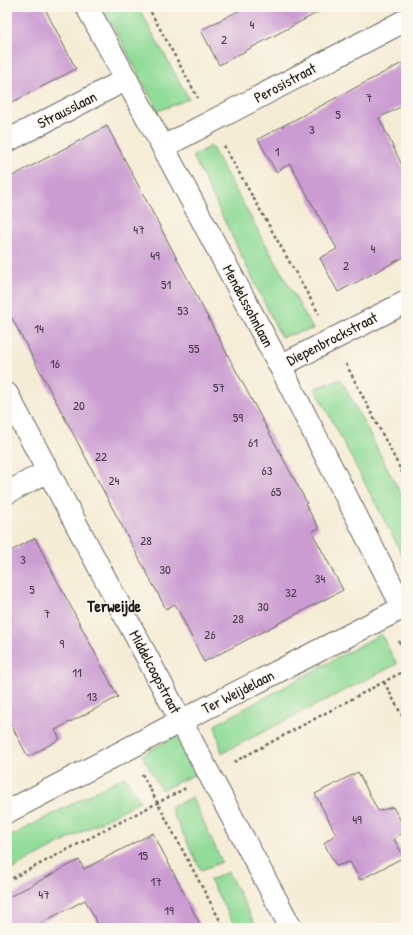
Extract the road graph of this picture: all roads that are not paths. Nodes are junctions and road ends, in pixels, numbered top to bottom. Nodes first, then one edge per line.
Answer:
1 (87, 7) edge
2 (406, 20) edge
3 (127, 79) junction
4 (7, 141) edge
5 (164, 147) junction
6 (406, 302) edge
7 (280, 366) junction
8 (7, 394) edge
9 (48, 471) junction
10 (7, 493) edge
11 (404, 607) edge
12 (181, 721) junction
13 (7, 812) edge
14 (292, 928) edge

1 - 3 street, Mendelssohnlaan
2 - 5 street, Perosistraat
3 - 4 street, Strausslaan
3 - 5 street, Mendelssohnlaan
5 - 7 street, Mendelssohnlaan
6 - 7 street, Diepenbrockstraat
7 - 11 street, Mendelssohnlaan
8 - 9 street, Middelcoopstraat
9 - 10 street
9 - 12 street, Middelcoopstraat
11 - 12 street, Ter Weijdelaan
12 - 13 street, Ter Weijdelaan
12 - 14 street, Middelcoopstraat

